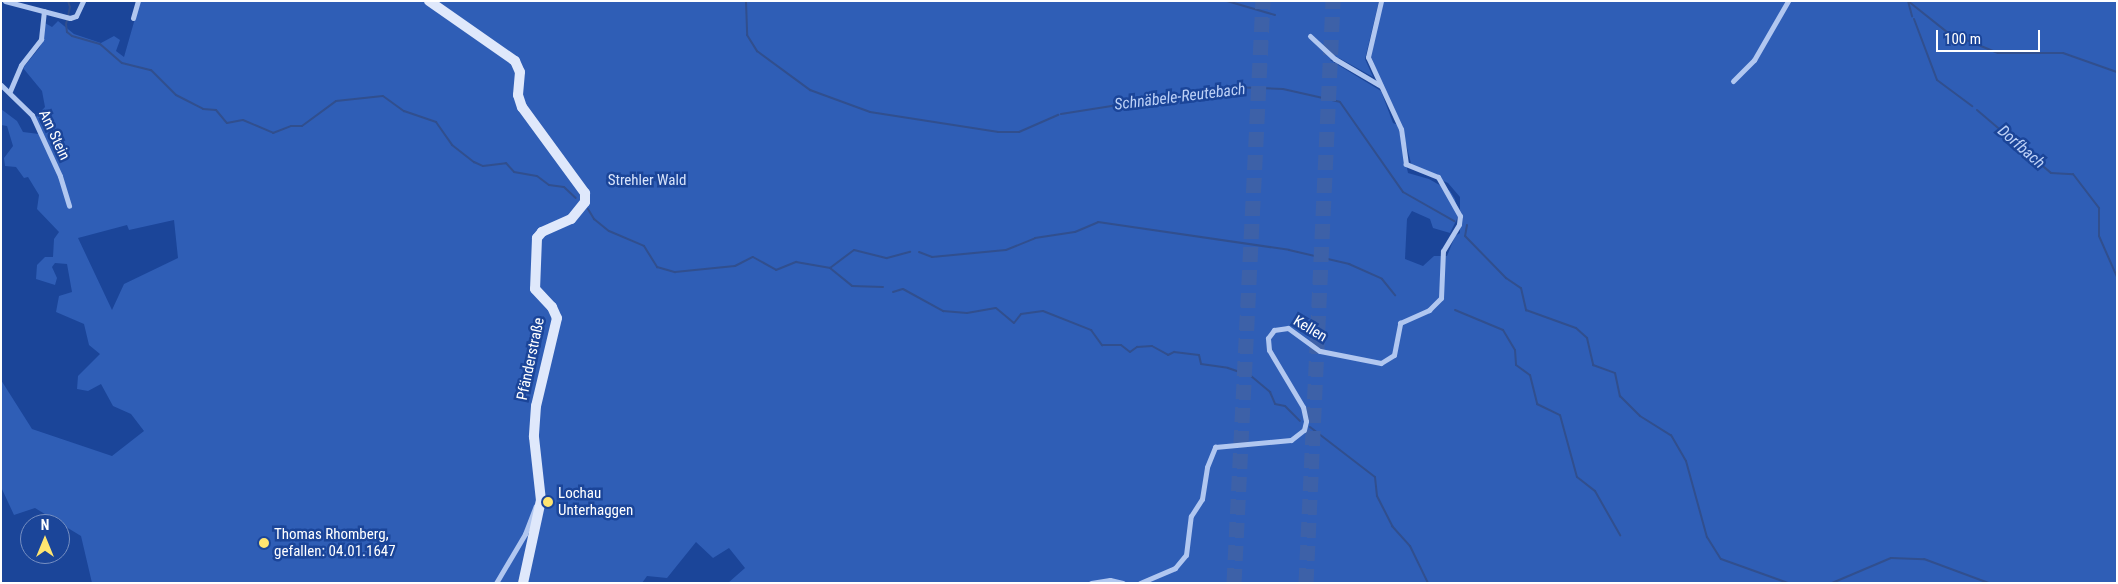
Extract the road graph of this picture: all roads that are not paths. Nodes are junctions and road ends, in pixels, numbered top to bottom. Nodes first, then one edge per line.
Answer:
1 (5, 1) edge
2 (82, 1) edge
3 (138, 1) edge
4 (429, 1) edge
5 (1381, 1) edge
6 (1788, 1) edge
7 (44, 11) junction
8 (134, 18) dead end
9 (1310, 36) dead end
10 (1733, 81) dead end
11 (1, 85) edge
12 (1381, 86) junction
13 (10, 91) junction
14 (69, 206) dead end
15 (541, 500) junction
16 (496, 583) edge
17 (523, 583) edge
18 (1091, 583) edge
19 (1123, 583) edge
20 (1140, 583) edge

1 - 7 street
2 - 7 street
3 - 8 street
4 - 15 street, Pfänderstraße
5 - 12 street
6 - 10 street
7 - 13 street
9 - 12 street
11 - 13 street, Am Stein
12 - 20 street, Kellen
13 - 14 street, Am Stein
15 - 16 street
15 - 17 street, Pfänderstraße
18 - 19 street

